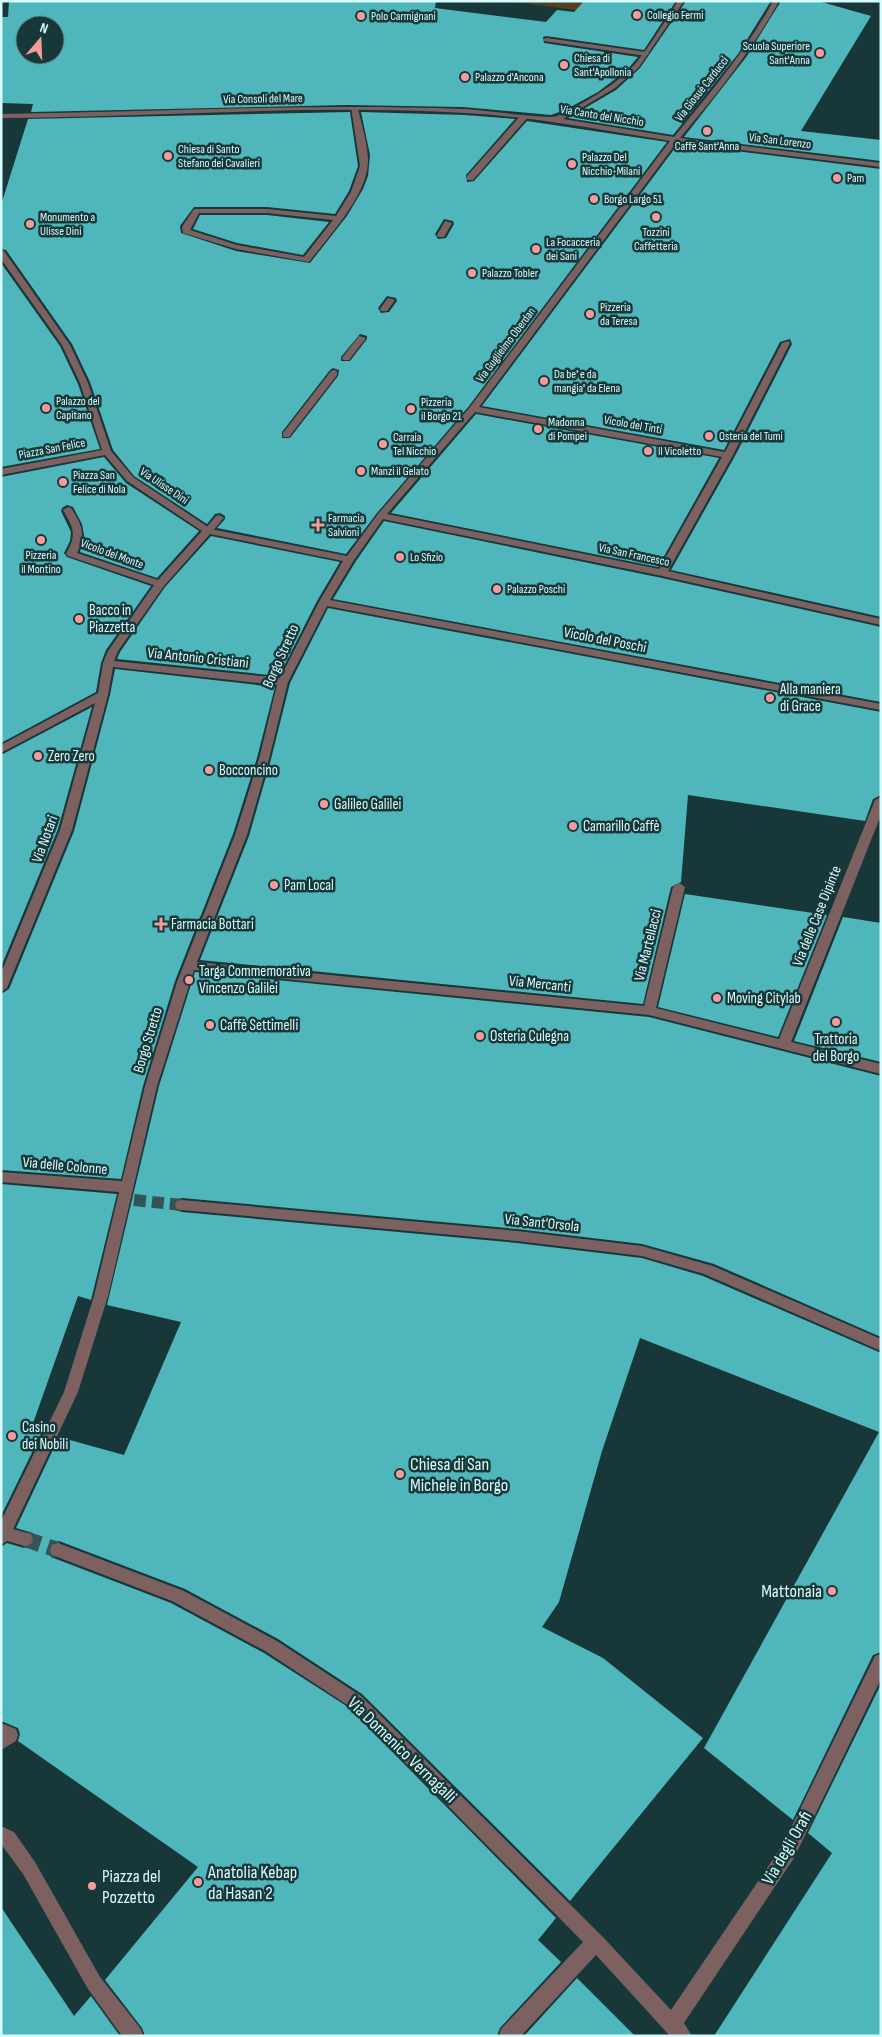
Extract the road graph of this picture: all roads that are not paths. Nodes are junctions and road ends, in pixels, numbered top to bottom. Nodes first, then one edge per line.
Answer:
1 (681, 1) edge
2 (776, 1) edge
3 (546, 40) dead end
4 (646, 54) junction
5 (354, 109) junction
6 (1, 116) edge
7 (524, 117) junction
8 (556, 120) junction
9 (676, 140) junction
10 (881, 165) edge
11 (470, 178) dead end
12 (336, 218) junction
13 (448, 223) dead end
14 (441, 235) dead end
15 (1, 253) edge
16 (391, 300) dead end
17 (384, 309) dead end
18 (362, 338) dead end
19 (786, 343) dead end
20 (346, 358) dead end
21 (334, 373) dead end
22 (473, 409) junction
23 (286, 435) dead end
24 (107, 452) junction
25 (728, 454) junction
26 (1, 472) edge
27 (68, 510) dead end
28 (381, 516) junction
29 (219, 518) dead end
30 (208, 531) junction
31 (349, 559) junction
32 (662, 573) junction
33 (160, 584) junction
34 (324, 602) junction
35 (881, 622) edge
36 (108, 663) junction
37 (284, 682) junction
38 (102, 695) junction
39 (881, 707) edge
40 (1, 750) edge
41 (881, 800) edge
42 (679, 887) dead end
43 (190, 966) junction
44 (1, 988) edge
45 (649, 1011) junction
46 (783, 1045) junction
47 (881, 1069) edge
48 (1, 1177) edge
49 (128, 1195) junction
50 (182, 1205) tunnel mouth
51 (881, 1345) edge
52 (3, 1536) edge
53 (25, 1539) tunnel mouth
54 (58, 1550) tunnel mouth
55 (881, 1661) edge
56 (1, 1731) edge
57 (1, 1742) edge
58 (1, 1834) edge
59 (596, 1942) junction
60 (678, 2030) edge
61 (134, 2036) edge
62 (508, 2036) edge

1 - 4 street
2 - 9 street, Via Giosuè Carducci
3 - 4 street
4 - 8 street
5 - 6 street, Via Consoli del Mare
5 - 7 street, Via Consoli del Mare
5 - 12 street
7 - 8 street, Via Canto del Nicchio
7 - 11 street
8 - 9 street, Via Canto del Nicchio
9 - 10 street, Via San Lorenzo
9 - 22 street, Via Guglielmo Oberdan
12 - 12 street
13 - 14 street
15 - 24 street, Via Ulisse Dini
16 - 17 street
18 - 20 street
19 - 25 street
21 - 23 street
22 - 25 street, Vicolo del Tinti
22 - 28 street, Via Guglielmo Oberdan
24 - 26 street, Piazza San Felice
24 - 30 street, Via Ulisse Dini
25 - 32 street
27 - 33 street, Vicolo del Monte
28 - 31 street, Via Guglielmo Oberdan
28 - 32 street, Via San Francesco
29 - 30 street, Via Notari
30 - 31 street, Via Ulisse Dini
30 - 33 street, Via Notari
31 - 34 street, Borgo Stretto
32 - 35 street, Via San Francesco
33 - 36 street, Via Notari
34 - 37 street, Borgo Stretto
34 - 39 street, Vicolo del Poschi
36 - 37 street, Via Antonio Cristiani
36 - 38 street, Via Notari
37 - 43 street, Borgo Stretto
38 - 40 street
38 - 44 street, Via Notari
41 - 46 street, Via delle Case Dipinte
42 - 45 street, Via Martellacci
43 - 45 street, Via Mercanti
43 - 49 street, Borgo Stretto
45 - 46 street, Via Mercanti
46 - 47 street, Via Mercanti
48 - 49 street, Via delle Colonne
49 - 52 street, Borgo Stretto
50 - 51 street, Via Sant'Orsola
52 - 53 street
54 - 59 street, Via Domenico Vernagalli
55 - 60 street, Via degli Orafi
56 - 57 street
58 - 61 street
59 - 60 street, Via Domenico Vernagalli
59 - 62 street

